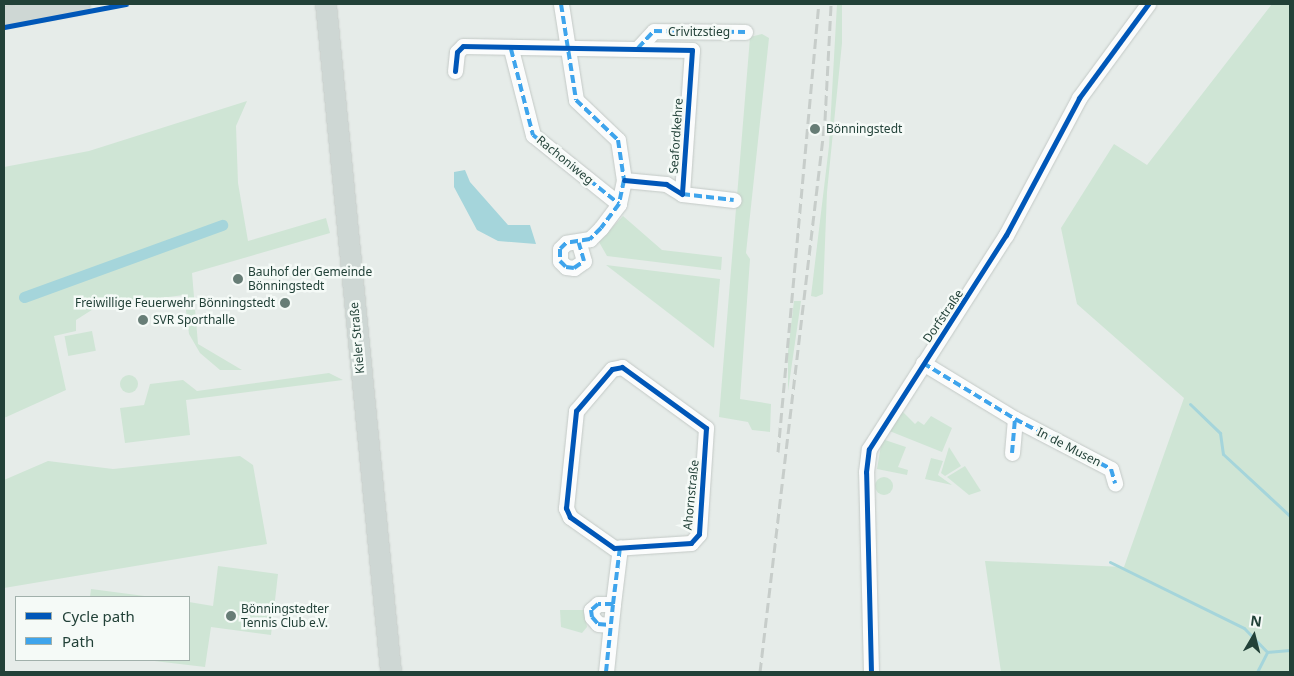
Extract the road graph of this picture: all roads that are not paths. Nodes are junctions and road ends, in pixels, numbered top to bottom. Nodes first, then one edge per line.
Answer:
1 (80, 4) edge
2 (326, 4) edge
3 (561, 4) edge
4 (1148, 4) edge
5 (4, 17) edge
6 (745, 32) dead end
7 (638, 48) junction
8 (511, 49) junction
9 (569, 50) junction
10 (455, 71) dead end
11 (624, 180) junction
12 (682, 194) junction
13 (734, 200) dead end
14 (619, 204) junction
15 (579, 243) dead end
16 (923, 363) junction
17 (1015, 419) junction
18 (1012, 453) dead end
19 (1115, 483) dead end
20 (620, 547) junction
21 (613, 604) junction
22 (610, 625) junction
23 (390, 672) edge
24 (606, 672) edge
25 (871, 672) edge

1 - 5 main road
2 - 23 main road, Kieler Straße
3 - 9 street
4 - 16 street, Dorfstraße
6 - 7 street, Crivitzstieg
7 - 9 street
7 - 12 street, Seafordkehre
8 - 9 street
8 - 10 street
8 - 14 street, Rachoniweg
9 - 11 street
11 - 12 street, Seafordkehre
11 - 14 street
12 - 13 street, Seafordkehre
14 - 15 street
16 - 17 street, In de Musen
16 - 25 street, Dorfstraße
17 - 18 street
17 - 19 street, In de Musen
20 - 20 street, Ahornstraße
20 - 21 street
21 - 22 street
21 - 22 street
22 - 24 street

